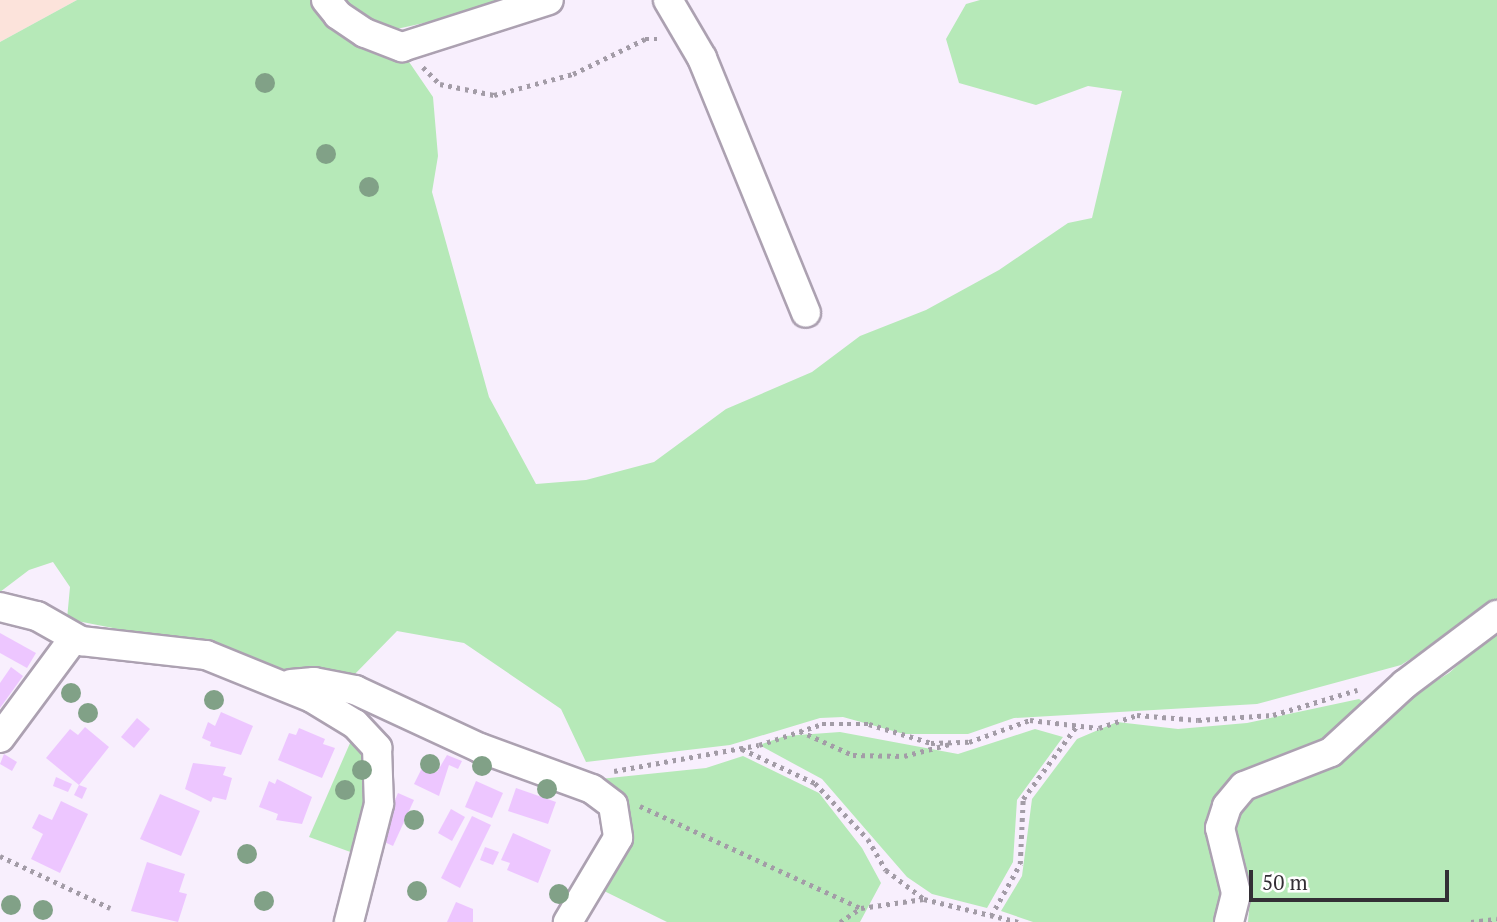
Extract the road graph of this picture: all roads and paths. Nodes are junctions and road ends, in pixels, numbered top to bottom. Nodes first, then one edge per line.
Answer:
1 (326, 0) edge
2 (549, 0) edge
3 (668, 0) edge
4 (691, 38) junction
5 (402, 47) junction
6 (806, 313) dead end
7 (0, 607) edge
8 (1497, 615) edge
9 (74, 638) junction
10 (277, 684) junction
11 (1363, 688) dead end
12 (1078, 724) junction
13 (800, 731) junction
14 (0, 738) edge
15 (957, 742) junction
16 (741, 749) junction
17 (610, 772) dead end
18 (612, 805) junction
19 (0, 856) edge
20 (924, 899) junction
21 (110, 908) dead end
22 (861, 908) junction
23 (990, 916) junction
24 (1497, 919) edge
25 (349, 922) edge
26 (568, 922) edge
27 (840, 922) edge
28 (1018, 922) edge
29 (1229, 922) edge
30 (1471, 922) edge

1 - 5 street
2 - 5 street
3 - 4 street
4 - 5 path
4 - 6 street
7 - 9 street
8 - 29 street
9 - 10 street
9 - 14 street
10 - 18 street
10 - 25 street
11 - 12 path
12 - 15 path
12 - 23 path
13 - 15 path
13 - 15 path
13 - 16 path
16 - 17 path
16 - 20 path
18 - 22 path
18 - 26 street
19 - 21 path
20 - 22 path
20 - 23 path
22 - 27 path
23 - 28 path
24 - 30 path

